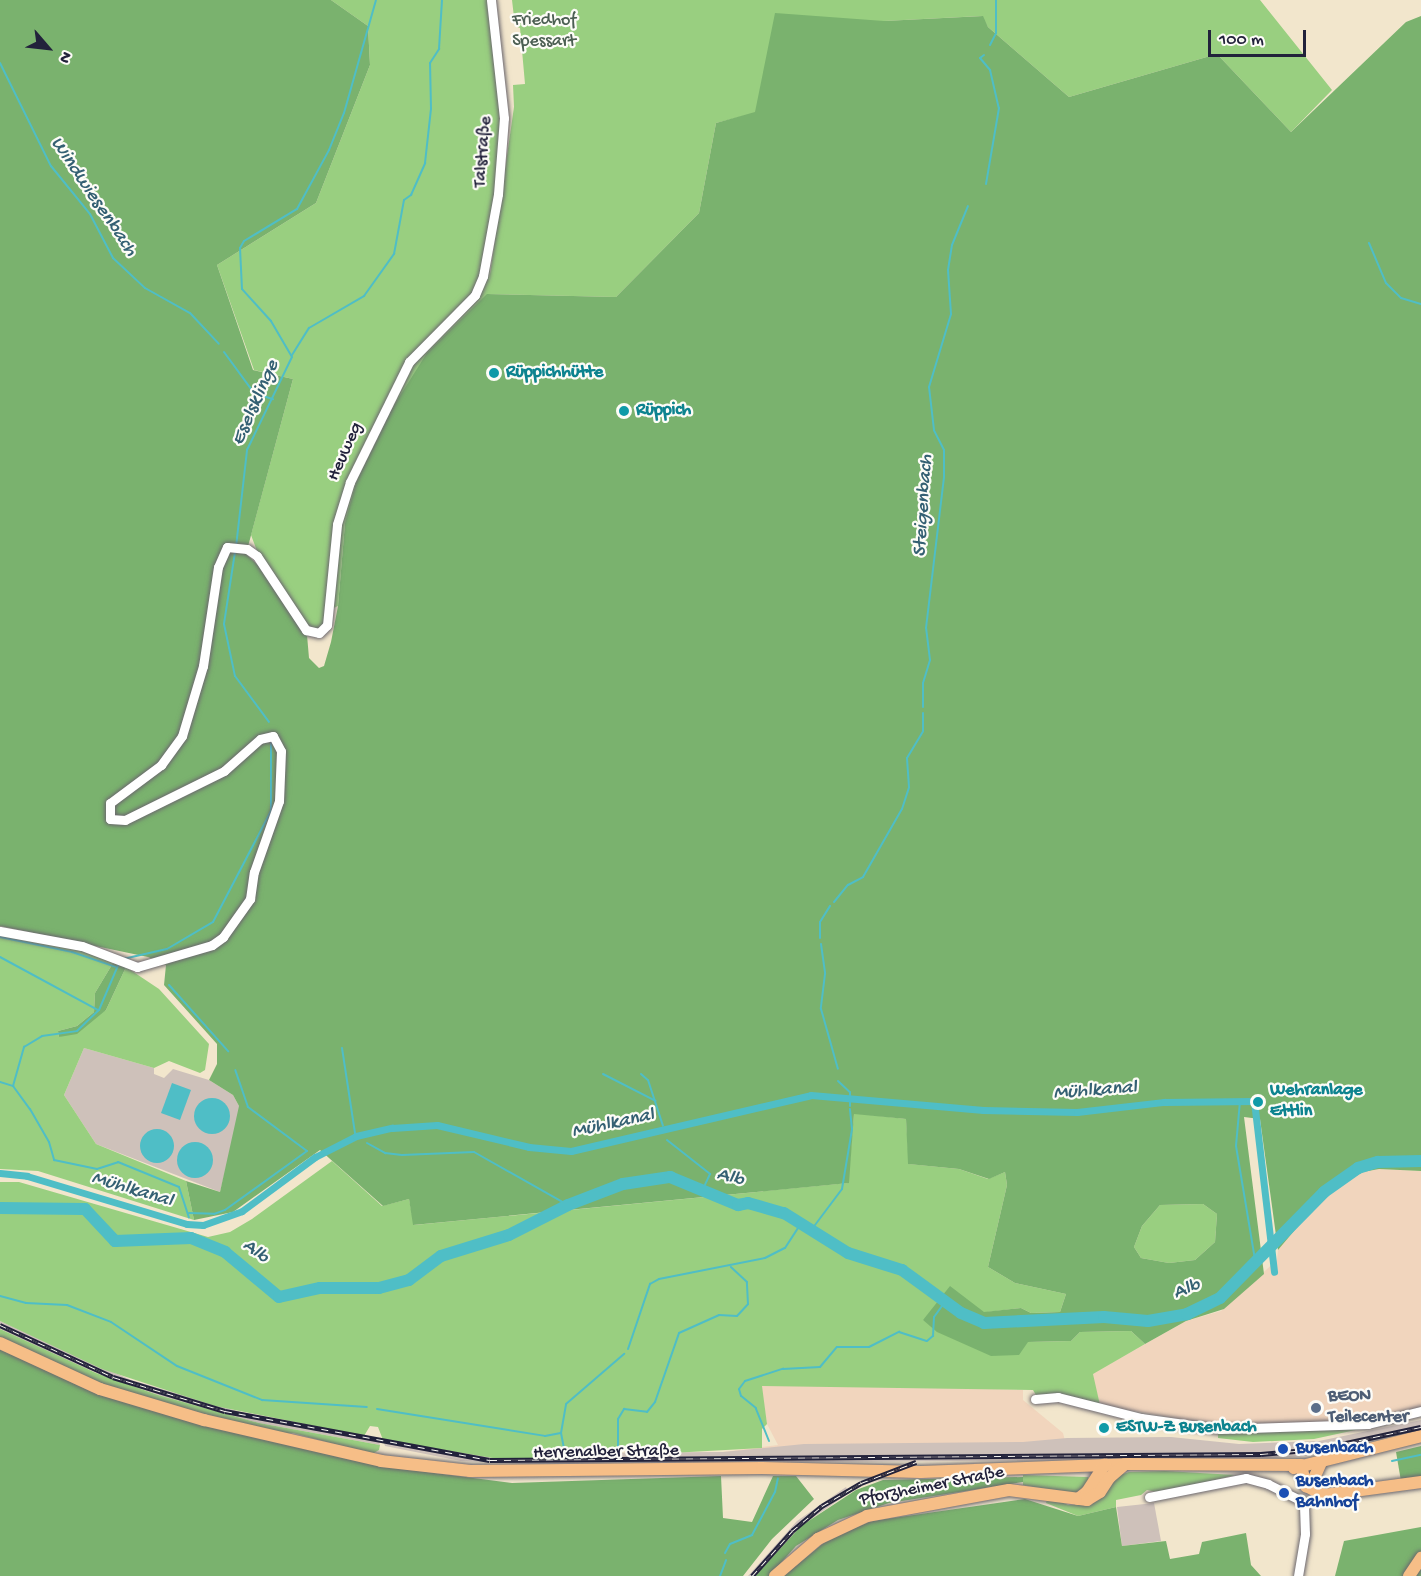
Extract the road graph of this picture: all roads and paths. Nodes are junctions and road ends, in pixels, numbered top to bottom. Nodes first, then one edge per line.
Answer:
1 (491, 0) edge
2 (468, 302) joint
3 (0, 931) edge
4 (0, 1343) edge
5 (1035, 1399) dead end
6 (1421, 1411) edge
7 (1421, 1436) edge
8 (1322, 1460) junction
9 (1105, 1464) junction
10 (1125, 1464) junction
11 (1075, 1465) junction
12 (1301, 1465) junction
13 (1109, 1478) junction
14 (1421, 1482) edge
15 (1093, 1483) junction
16 (1314, 1489) junction
17 (1149, 1497) dead end
18 (1078, 1499) junction
19 (1304, 1502) junction
20 (1421, 1558) edge
21 (775, 1576) edge
22 (1298, 1576) edge
23 (1410, 1576) edge

1 - 2 street, Talstraße
2 - 3 street, Heuweg
4 - 11 main road, Herrenalber Straße
5 - 6 street
7 - 8 main road, Herrenalber Straße
8 - 12 main road, Herrenalber Straße
8 - 16 main road
9 - 10 main road, Herrenalber Straße
9 - 11 main road, Herrenalber Straße
9 - 13 main road
9 - 15 main road
10 - 12 main road, Herrenalber Straße
10 - 13 main road
11 - 15 main road
12 - 16 main road
13 - 18 main road
14 - 16 main road
15 - 18 main road
16 - 19 street
17 - 19 street
18 - 21 main road, Pforzheimer Straße
19 - 22 street
20 - 23 main road

